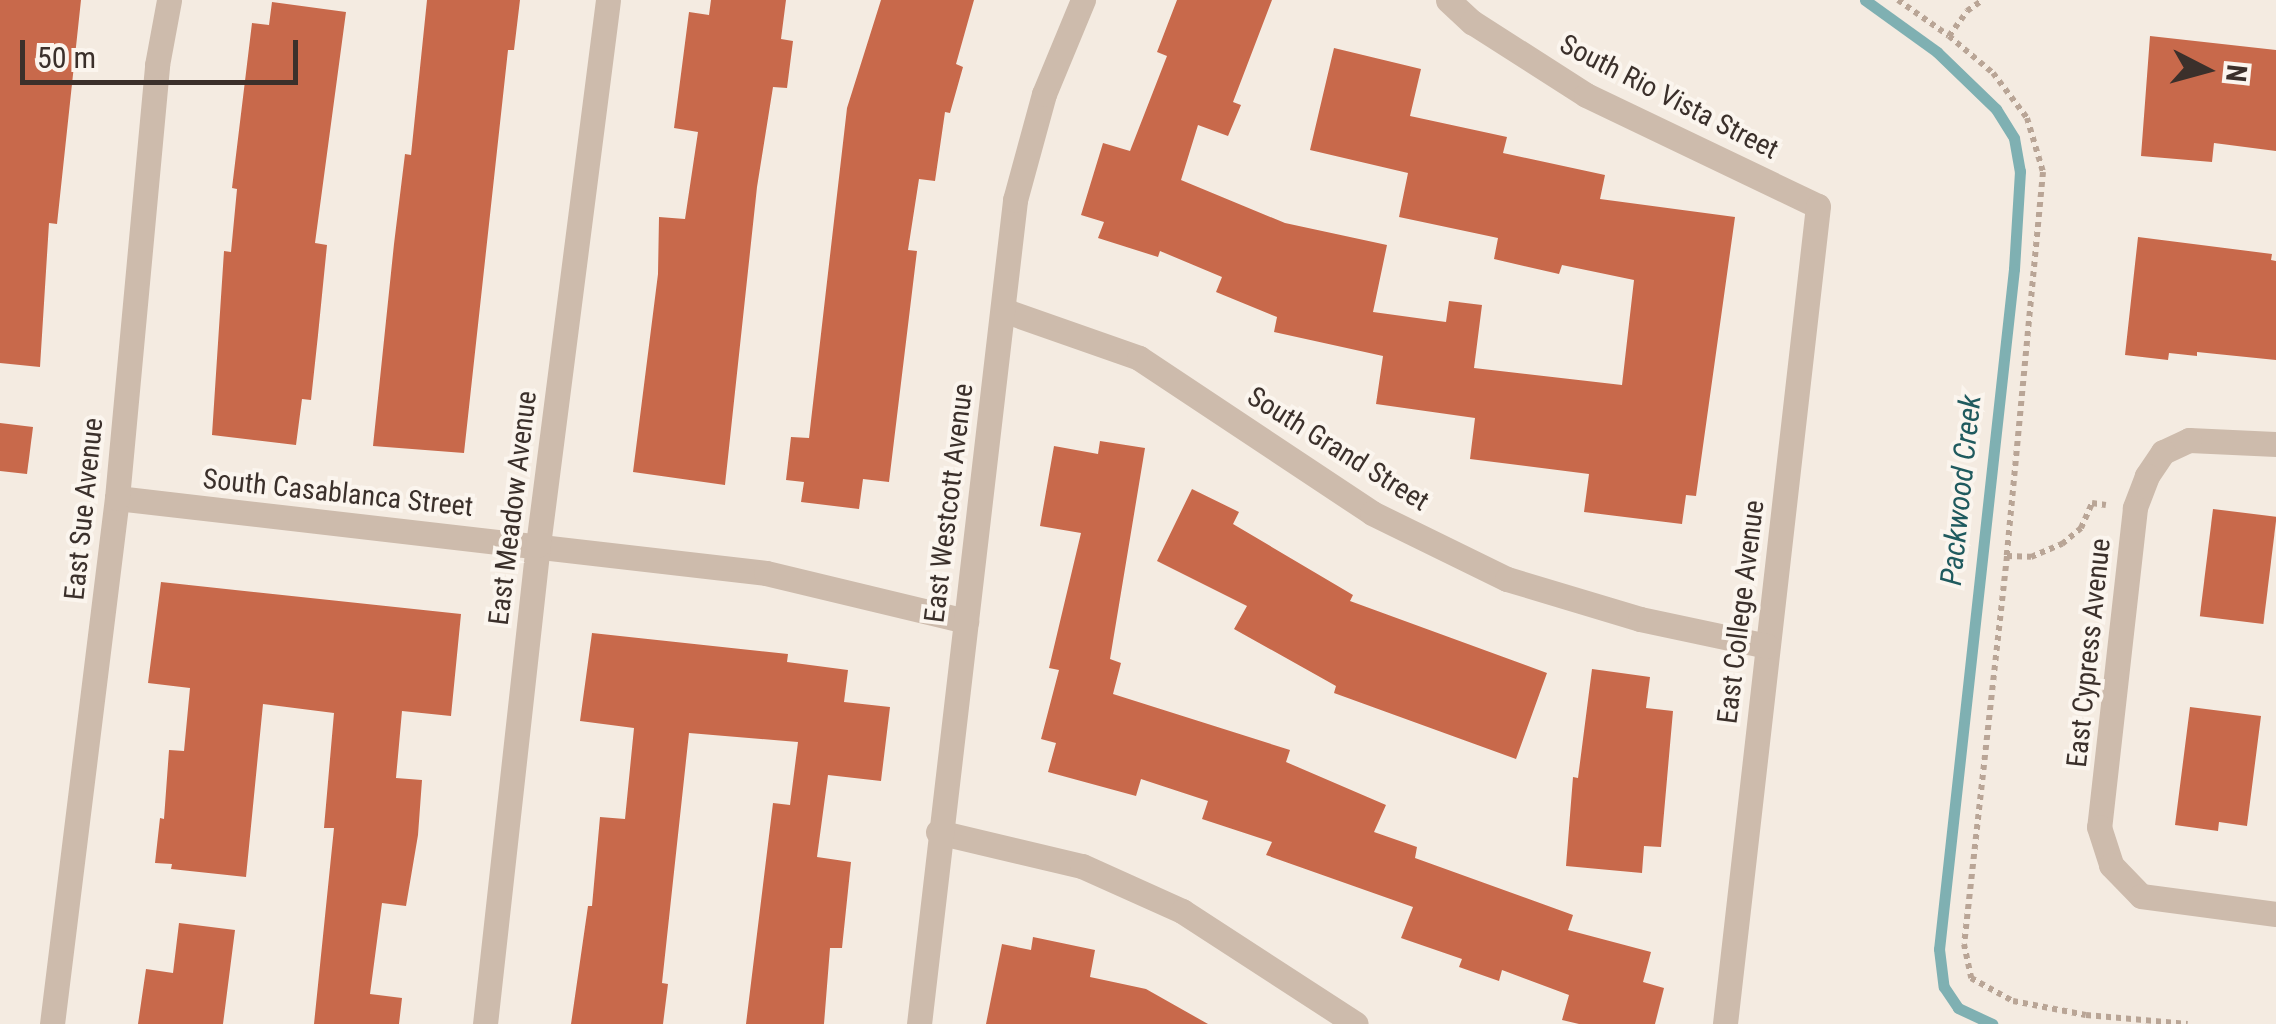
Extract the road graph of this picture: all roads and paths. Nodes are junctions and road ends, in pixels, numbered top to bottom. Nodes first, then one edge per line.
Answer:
1 (169, 0) edge
2 (608, 0) edge
3 (1083, 0) edge
4 (1448, 0) edge
5 (1898, 0) edge
6 (1983, 0) edge
7 (1949, 36) junction
8 (1818, 206) joint
9 (1003, 310) junction
10 (2276, 444) edge
11 (117, 498) junction
12 (2135, 508) junction
13 (538, 545) junction
14 (2008, 556) junction
15 (966, 621) junction
16 (1767, 646) junction
17 (938, 832) junction
18 (2276, 914) edge
19 (52, 1024) edge
20 (485, 1024) edge
21 (919, 1024) edge
22 (1356, 1024) edge
23 (1724, 1024) edge
24 (2188, 1024) edge

1 - 11 street, East Sue Avenue
2 - 13 street, East Meadow Avenue
3 - 9 street, East Westcott Avenue
4 - 8 street, South Rio Vista Street
5 - 7 path
6 - 7 path
7 - 14 path
8 - 16 street, East College Avenue
9 - 15 street, East Westcott Avenue
9 - 16 street, South Grand Street
10 - 12 street, East Cypress Avenue
11 - 13 street, South Casablanca Street
11 - 19 street, East Sue Avenue
12 - 14 path
12 - 18 street, East Cypress Avenue
13 - 15 street, South Casablanca Street
13 - 20 street, East Meadow Avenue
14 - 24 path
15 - 17 street, East Westcott Avenue
16 - 23 street, East College Avenue
17 - 21 street, East Westcott Avenue
17 - 22 street

